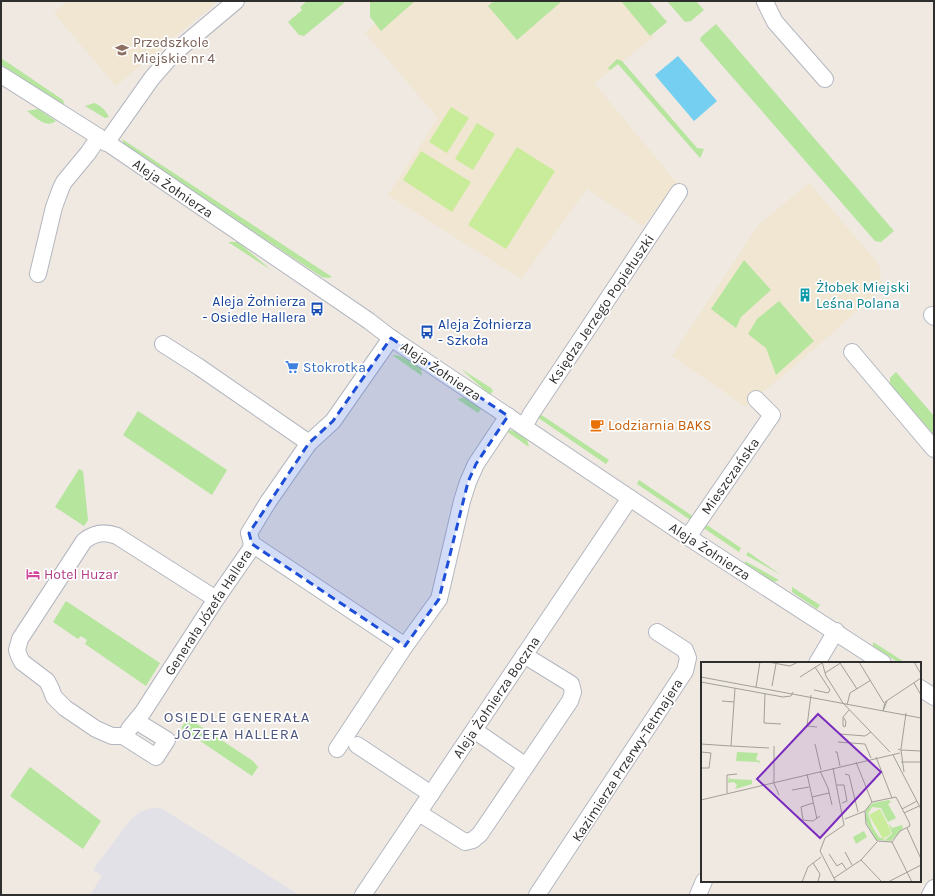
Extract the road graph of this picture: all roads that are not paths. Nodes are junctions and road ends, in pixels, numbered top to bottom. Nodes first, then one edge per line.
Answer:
1 (236, 1) edge
2 (766, 1) edge
3 (1, 74) edge
4 (825, 79) dead end
5 (102, 140) junction
6 (679, 192) dead end
7 (38, 274) dead end
8 (392, 338) junction
9 (163, 344) dead end
10 (852, 352) dead end
11 (756, 399) dead end
12 (508, 416) junction
13 (524, 427) junction
14 (309, 443) junction
15 (934, 449) edge
16 (630, 498) junction
17 (688, 536) junction
18 (252, 544) junction
19 (216, 599) junction
20 (836, 631) junction
21 (657, 632) dead end
22 (405, 646) junction
23 (524, 655) junction
24 (818, 662) edge
25 (882, 662) edge
26 (35, 684) dead end
27 (921, 689) edge
28 (54, 697) junction
29 (934, 697) edge
30 (140, 716) junction
31 (474, 730) junction
32 (123, 736) junction
33 (357, 745) dead end
34 (337, 750) dead end
35 (526, 766) junction
36 (432, 794) junction
37 (419, 813) junction
38 (704, 882) edge
39 (934, 888) edge
40 (362, 895) edge
41 (537, 895) edge
42 (698, 895) edge
43 (930, 895) edge

1 - 5 street
2 - 4 street
3 - 5 street, Aleja Żołnierza
5 - 7 street
5 - 8 street, Aleja Żołnierza
6 - 13 street, Księdza Jerzego Popiełuszki
8 - 12 street, Aleja Żołnierza
8 - 14 street, Generała Józefa Hallera
9 - 14 street
10 - 15 street
11 - 17 street, Mieszczańska
12 - 13 street, Aleja Żołnierza
12 - 22 street
13 - 16 street, Aleja Żołnierza
14 - 18 street, Generała Józefa Hallera
16 - 17 street, Aleja Żołnierza
16 - 23 street, Aleja Żołnierza Boczna
17 - 20 street, Aleja Żołnierza
18 - 19 street, Generała Józefa Hallera
18 - 22 street
19 - 28 street
19 - 30 street, Generała Józefa Hallera
20 - 24 street
20 - 25 street, Aleja Żołnierza
21 - 41 street, Kazimierza Przerwy-Tetmajera
22 - 34 street
23 - 31 street, Aleja Żołnierza Boczna
23 - 35 street
26 - 28 street
27 - 29 street
28 - 32 street
30 - 32 street, Generała Józefa Hallera
30 - 32 street
31 - 35 street
31 - 36 street, Aleja Żołnierza Boczna
33 - 36 street
35 - 37 street
36 - 37 street, Aleja Żołnierza Boczna
37 - 40 street, Aleja Żołnierza Boczna
38 - 42 street
39 - 43 street

